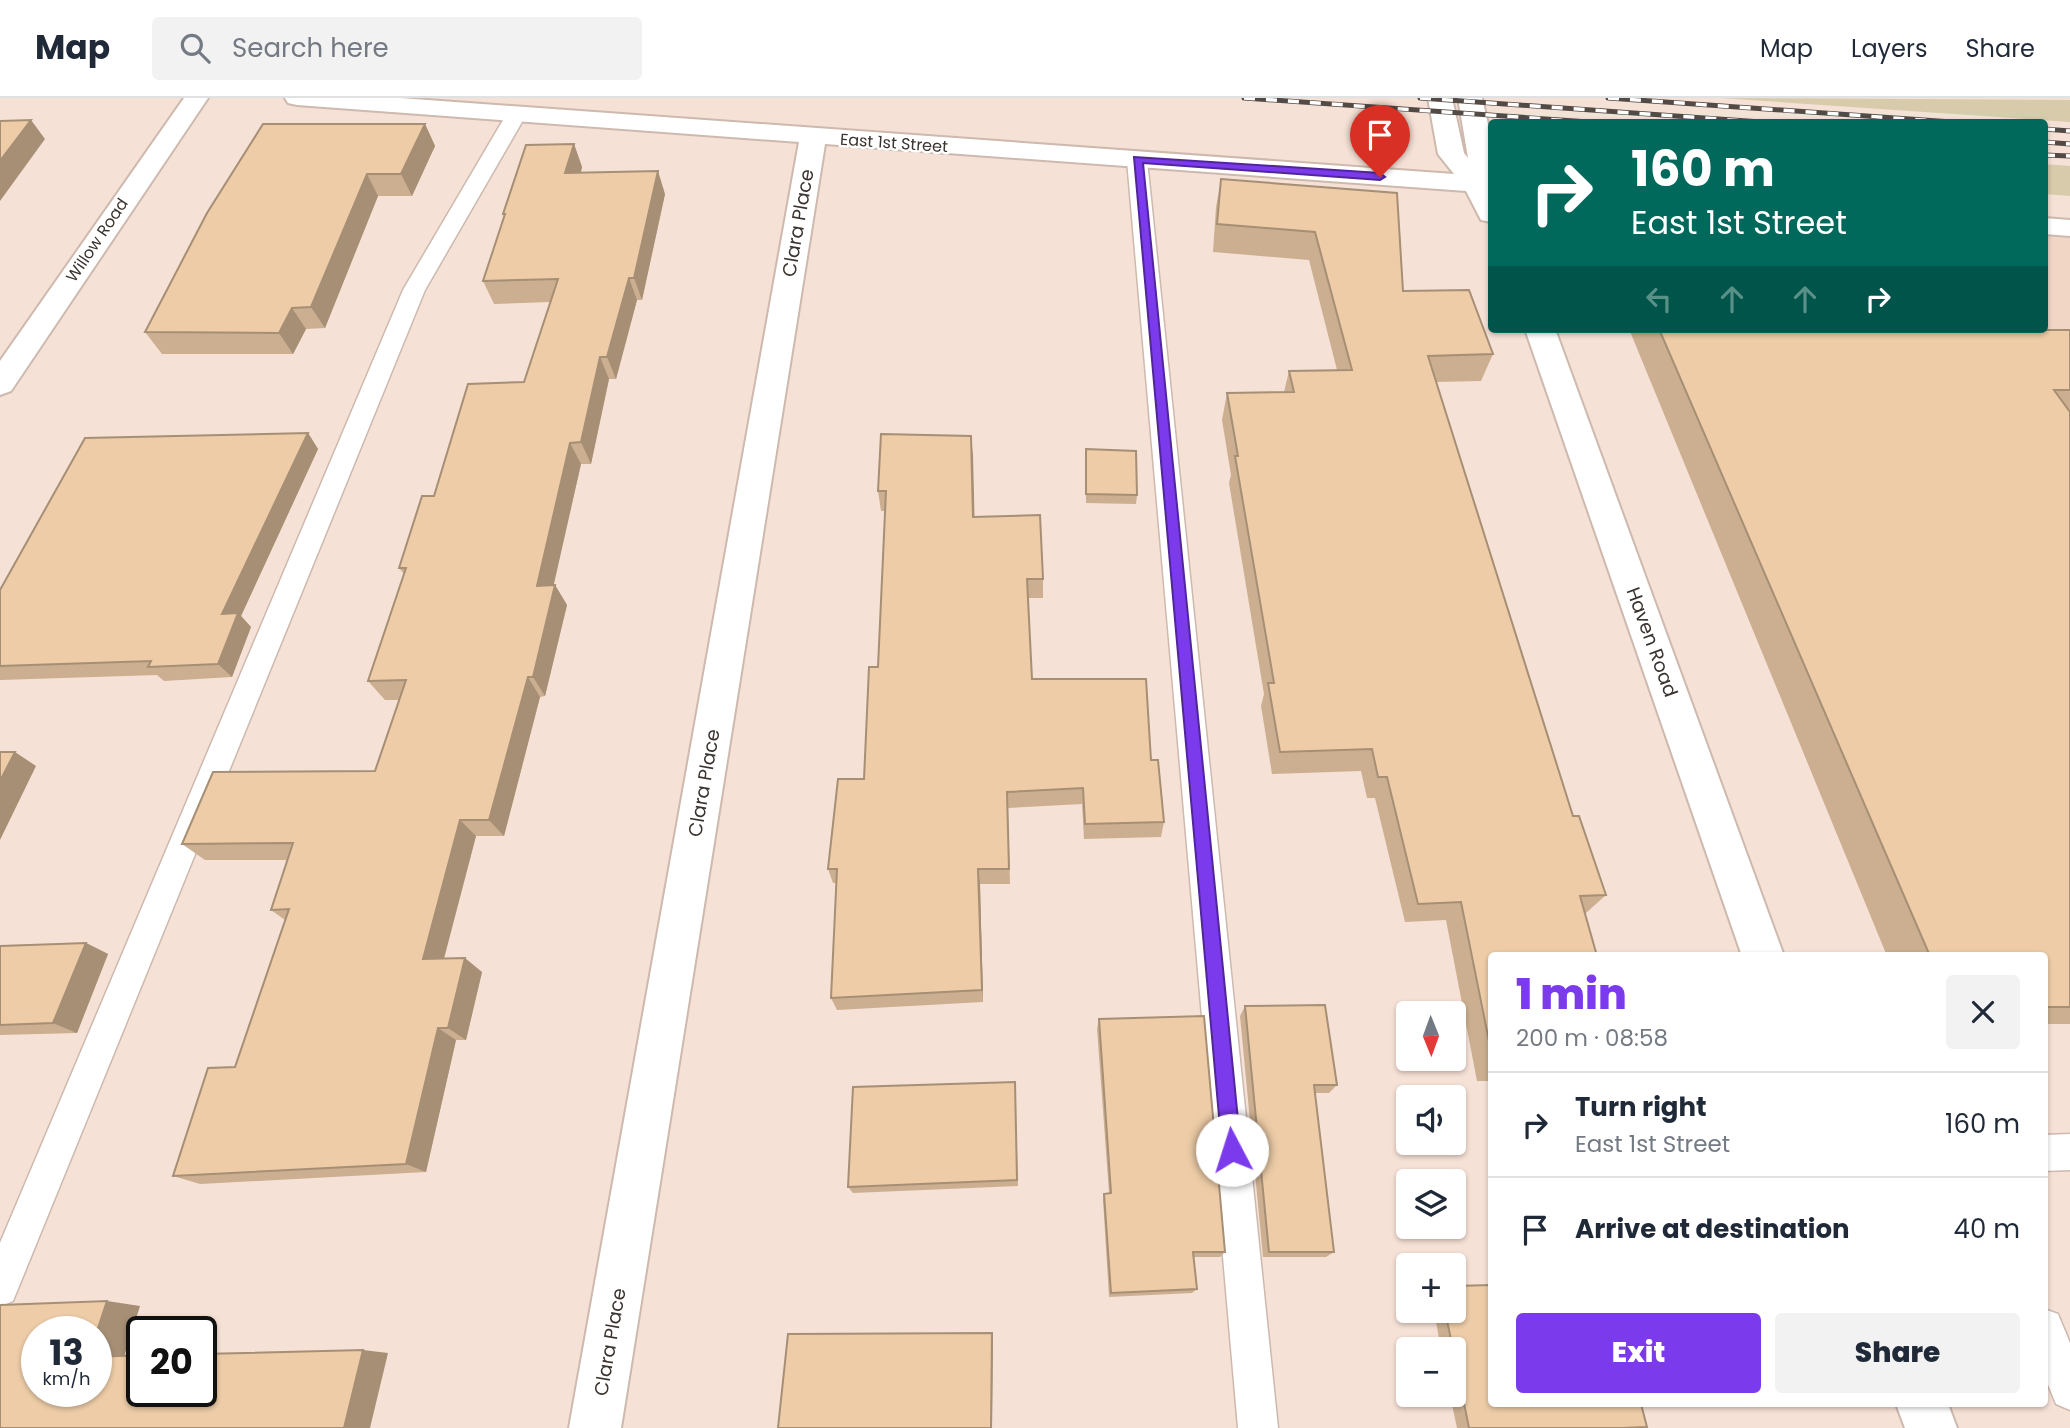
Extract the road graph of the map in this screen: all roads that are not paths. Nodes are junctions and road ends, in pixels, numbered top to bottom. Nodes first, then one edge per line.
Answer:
1 (196, 98) edge
2 (298, 98) edge
3 (1440, 98) edge
4 (1470, 98) edge
5 (516, 115) junction
6 (813, 137) junction
7 (1137, 160) junction
8 (1483, 184) edge
9 (1488, 203) edge
10 (2048, 226) edge
11 (2070, 228) edge
12 (1541, 333) edge
13 (0, 384) edge
14 (1762, 952) edge
15 (2070, 1152) edge
16 (2048, 1153) edge
17 (0, 1288) edge
18 (2048, 1338) edge
19 (2070, 1390) edge
20 (1923, 1407) edge
21 (595, 1428) edge
22 (1258, 1428) edge
23 (1931, 1428) edge

1 - 13 street, Willow Road
2 - 5 street, East 1st Street
3 - 8 street
4 - 8 street
5 - 6 street, East 1st Street
5 - 17 lane
6 - 7 street, East 1st Street
6 - 21 street, Clara Place
7 - 8 street, East 1st Street
7 - 22 lane
8 - 9 street
10 - 11 street
12 - 14 street, Haven Road
15 - 16 lane
18 - 19 lane
20 - 23 street

